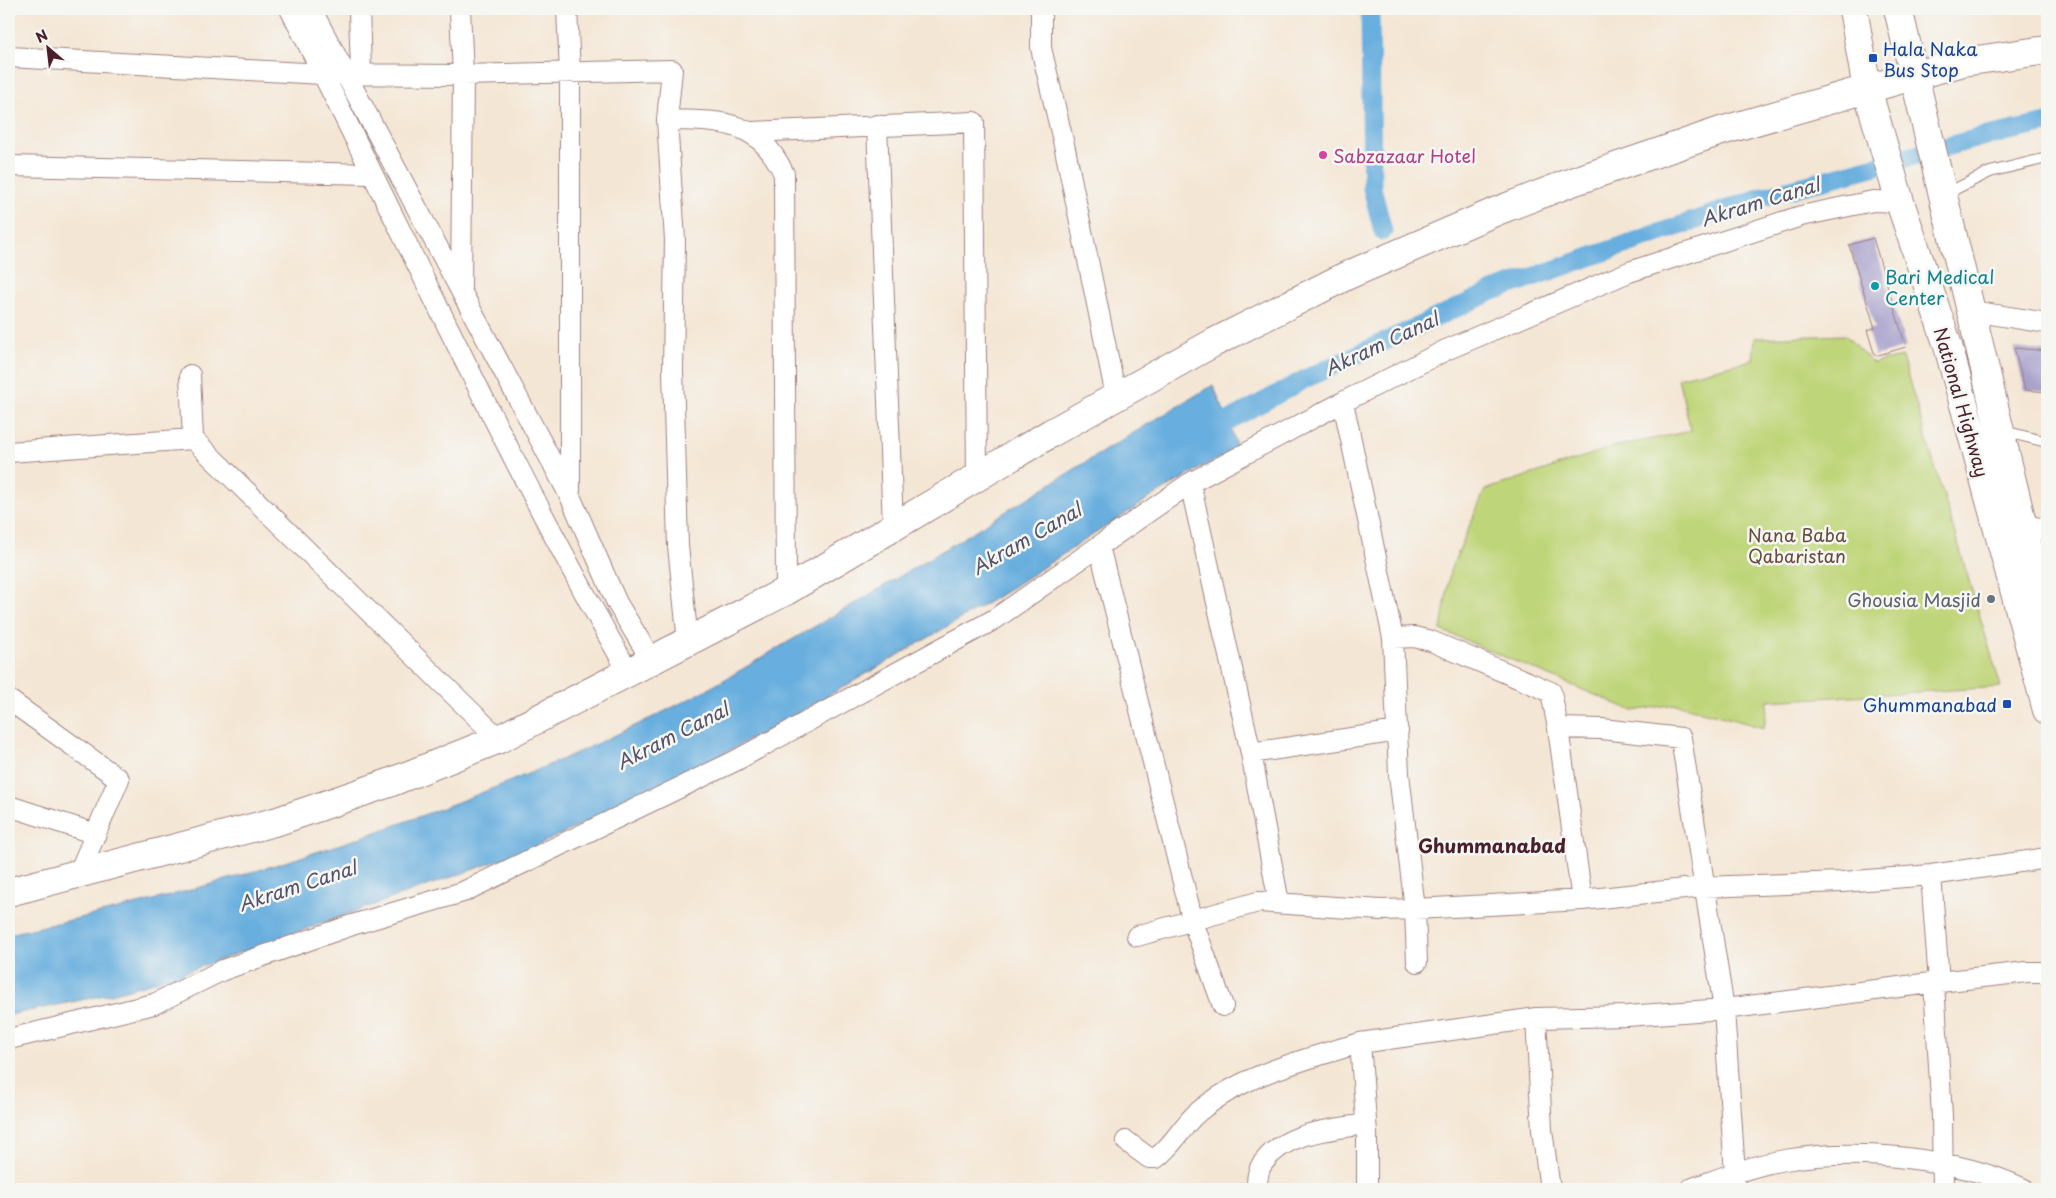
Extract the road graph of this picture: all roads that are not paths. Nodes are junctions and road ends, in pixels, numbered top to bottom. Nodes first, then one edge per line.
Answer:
1 (290, 9) edge
2 (311, 9) edge
3 (359, 9) edge
4 (460, 9) edge
5 (567, 9) edge
6 (1041, 9) edge
7 (1853, 9) edge
8 (1898, 9) edge
9 (2047, 50) edge
10 (9, 58) edge
11 (353, 73) junction
12 (570, 73) junction
13 (324, 74) junction
14 (463, 76) junction
15 (1916, 80) junction
16 (1866, 89) junction
17 (667, 120) junction
18 (877, 125) junction
19 (752, 132) junction
20 (2047, 158) edge
21 (9, 166) edge
22 (372, 174) junction
23 (1944, 194) junction
24 (1900, 202) junction
25 (461, 292) junction
26 (1971, 311) junction
27 (2047, 323) edge
28 (190, 375) dead end
29 (1116, 396) junction
30 (1343, 402) junction
31 (2000, 430) junction
32 (193, 439) junction
33 (2047, 442) edge
34 (9, 452) edge
35 (2007, 459) junction
36 (1981, 467) junction
37 (977, 476) junction
38 (1190, 483) junction
39 (570, 496) junction
40 (892, 526) junction
41 (2035, 527) edge
42 (1099, 546) junction
43 (786, 591) junction
44 (2047, 626) edge
45 (1394, 638) junction
46 (688, 642) junction
47 (640, 667) junction
48 (9, 700) edge
49 (2047, 710) edge
50 (1558, 728) junction
51 (1398, 731) junction
52 (499, 739) junction
53 (1251, 754) junction
54 (9, 806) edge
55 (96, 834) junction
56 (2047, 858) edge
57 (78, 875) junction
58 (1931, 875) junction
59 (1703, 887) junction
60 (9, 892) edge
61 (1582, 900) junction
62 (1279, 903) junction
63 (1415, 909) junction
64 (1192, 922) junction
65 (1137, 936) dead end
66 (1417, 962) dead end
67 (2047, 972) edge
68 (1937, 982) junction
69 (1223, 1006) dead end
70 (1724, 1009) junction
71 (1536, 1018) junction
72 (9, 1040) edge
73 (1360, 1043) junction
74 (1366, 1124) junction
75 (1126, 1141) dead end
76 (1942, 1163) junction
77 (1735, 1181) edge
78 (1256, 1189) edge
79 (1367, 1189) edge
80 (1550, 1189) edge
81 (1690, 1189) edge
82 (1943, 1189) edge
83 (2024, 1189) edge

1 - 13 street
2 - 11 street
3 - 11 street
4 - 14 street
5 - 12 street
6 - 29 street
7 - 16 main road, National Highway
8 - 15 main road, National Highway
9 - 15 main road
10 - 13 street
11 - 13 street
11 - 14 street
11 - 25 street
12 - 14 street
12 - 17 street
12 - 39 street
13 - 22 street
14 - 25 street
15 - 16 main road
15 - 23 main road, National Highway
16 - 24 main road, National Highway
16 - 29 main road
17 - 19 street
17 - 46 street
18 - 19 street
18 - 37 street
18 - 40 street
19 - 43 street
20 - 23 lane
21 - 22 street
22 - 47 street
23 - 26 main road, National Highway
24 - 30 street
24 - 36 main road, National Highway
25 - 39 street
26 - 27 street
26 - 31 main road, National Highway
28 - 32 street
29 - 37 main road
30 - 38 street
30 - 45 street
31 - 33 lane
31 - 35 main road, National Highway
32 - 34 street
32 - 52 street
35 - 36 main road
35 - 41 main road, National Highway
36 - 49 main road, National Highway
37 - 40 main road
38 - 42 street
38 - 53 street
39 - 47 street
40 - 43 main road
41 - 44 main road, National Highway
42 - 64 street
42 - 72 street
43 - 46 main road
45 - 50 street
45 - 51 street
46 - 47 main road
47 - 52 main road
48 - 55 street
50 - 59 street
50 - 61 street
51 - 53 street
51 - 63 street
52 - 57 main road
53 - 62 street
54 - 55 street
55 - 57 street
56 - 58 street
57 - 60 main road
58 - 59 street
58 - 68 street
59 - 61 street
59 - 70 street
61 - 63 street
62 - 63 street
62 - 64 street
63 - 66 street
64 - 65 street
64 - 69 street
67 - 68 street
68 - 70 street
68 - 76 street
70 - 71 street
70 - 77 street
71 - 73 street
71 - 80 street
73 - 74 street
73 - 75 street
74 - 78 street
74 - 79 street
76 - 77 street
76 - 82 street
76 - 83 street
77 - 81 street

